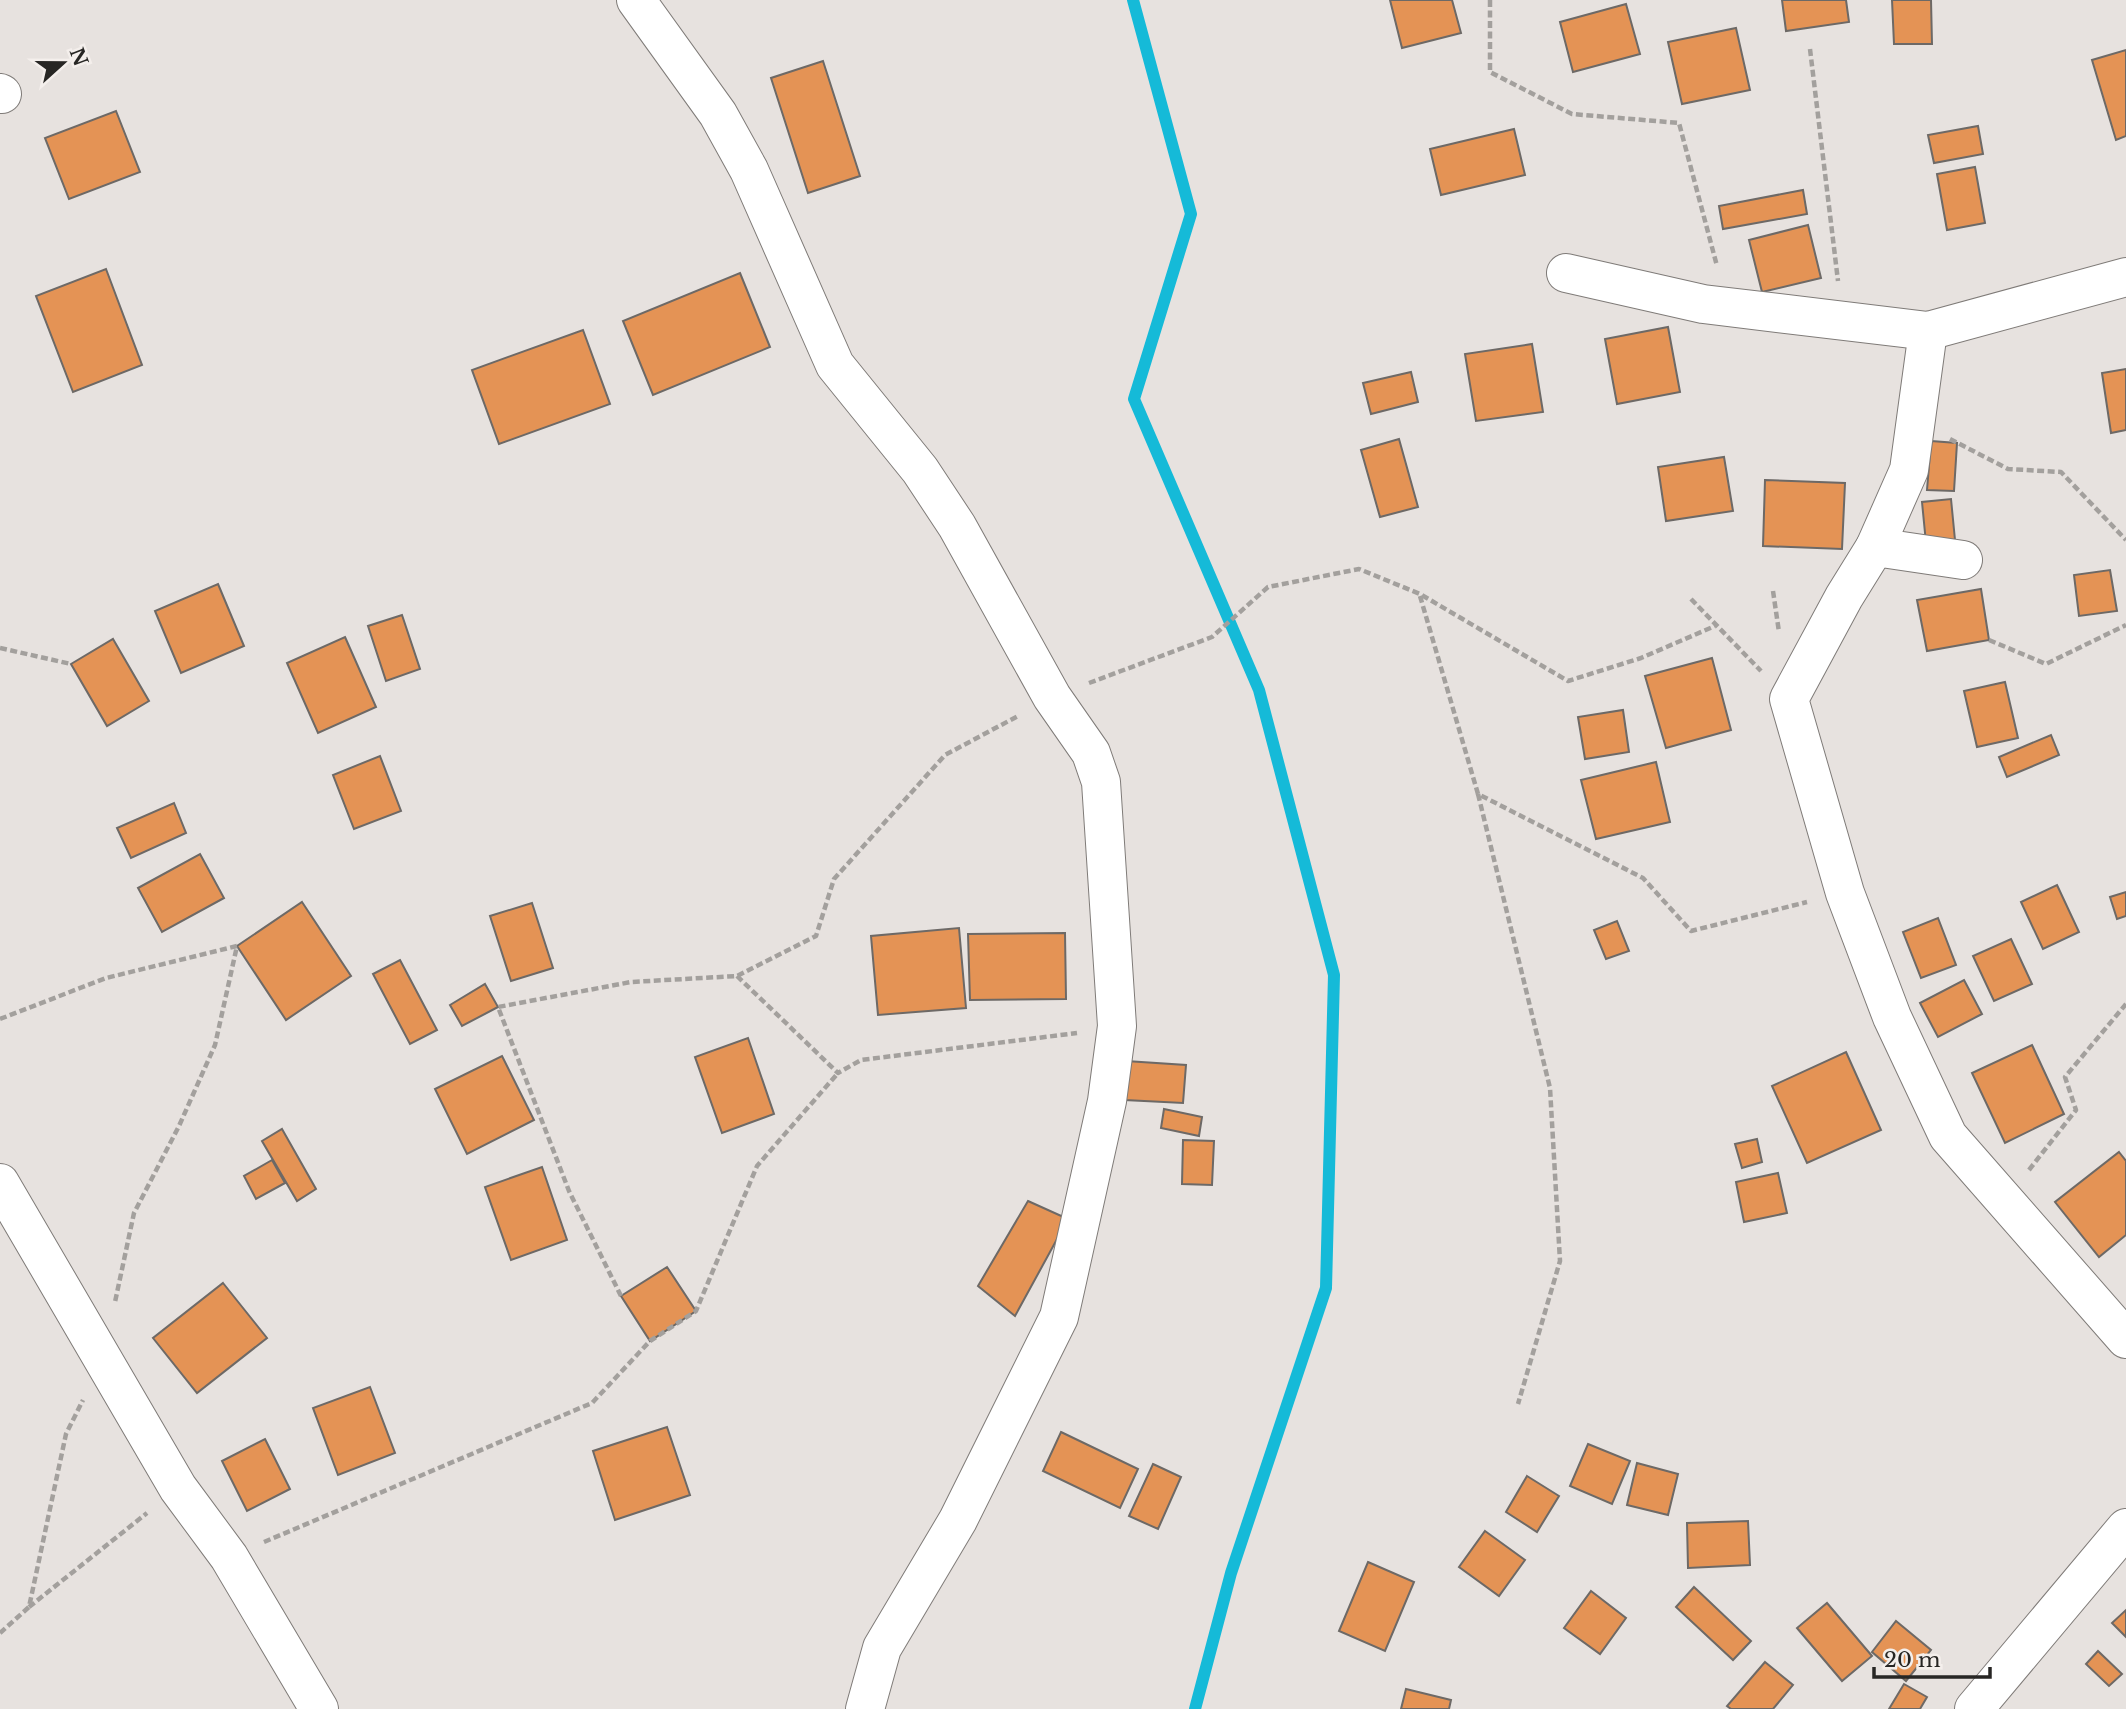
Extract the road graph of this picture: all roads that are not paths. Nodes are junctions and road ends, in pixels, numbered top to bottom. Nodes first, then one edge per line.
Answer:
1 (636, 0) edge
2 (1566, 273) dead end
3 (2126, 277) edge
4 (1928, 331) junction
5 (1875, 547) junction
6 (1963, 560) dead end
7 (0, 1183) edge
8 (2126, 1339) edge
9 (2126, 1528) edge
10 (319, 1709) edge
11 (865, 1709) edge
12 (1974, 1709) edge

1 - 11 street
2 - 4 street
3 - 4 street
4 - 5 street
5 - 6 street
5 - 8 street
7 - 10 street
9 - 12 street

